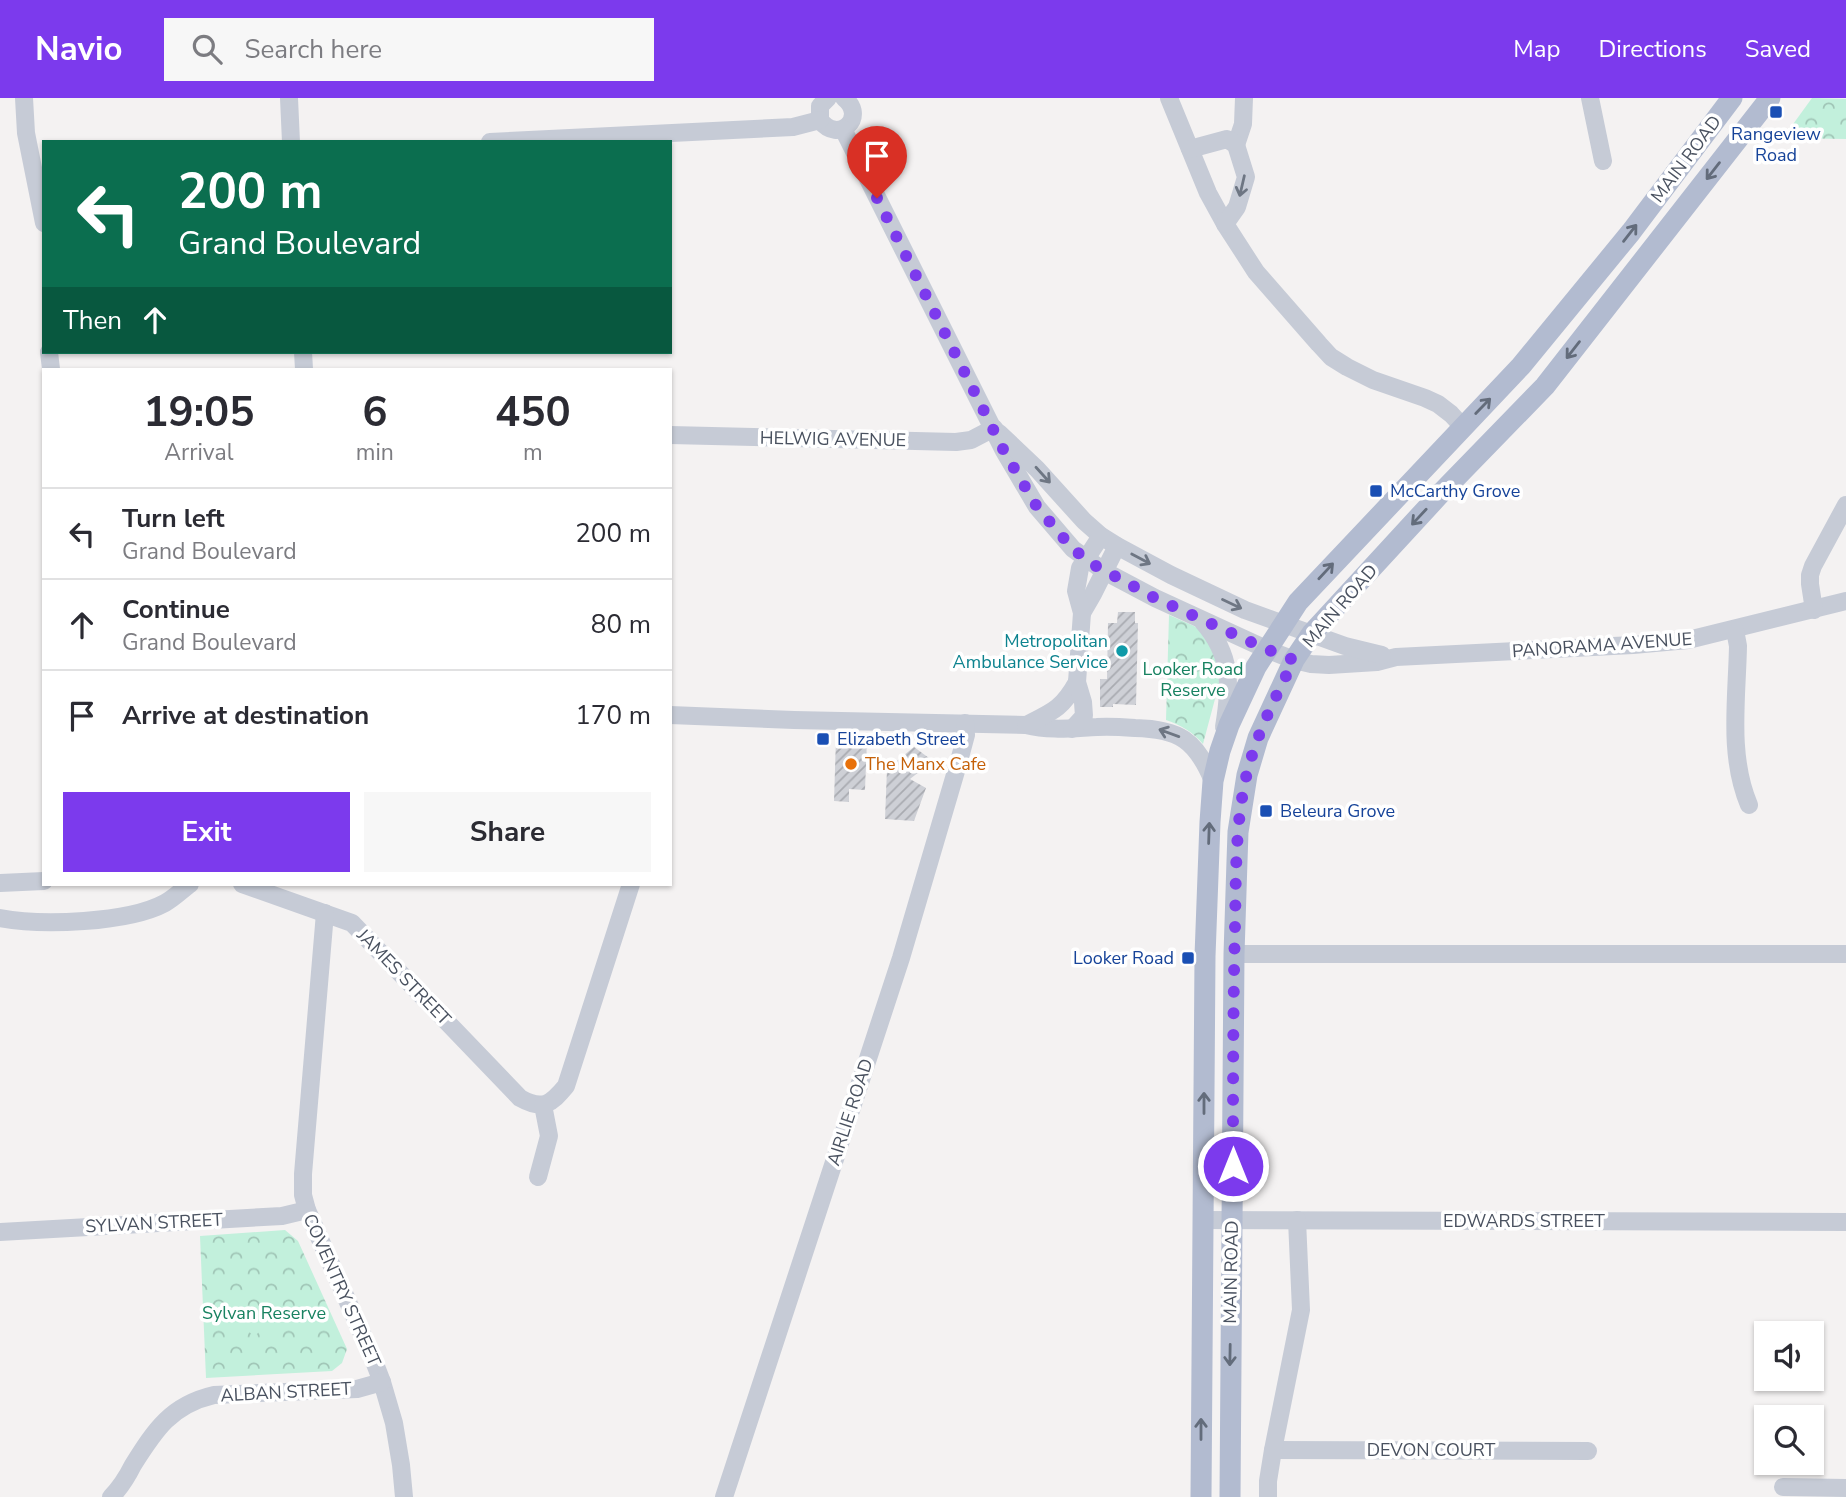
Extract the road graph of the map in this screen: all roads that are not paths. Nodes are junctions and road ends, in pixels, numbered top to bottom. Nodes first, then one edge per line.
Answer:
1 (24, 98) edge
2 (289, 98) edge
3 (828, 98) edge
4 (845, 98) edge
5 (1169, 98) edge
6 (1244, 98) edge
7 (1590, 98) edge
8 (1732, 98) edge
9 (1770, 98) edge
10 (820, 120) junction
11 (843, 129) junction
12 (291, 140) edge
13 (531, 140) edge
14 (1236, 145) junction
15 (1191, 149) junction
16 (1603, 161) dead end
17 (42, 213) edge
18 (1225, 224) junction
19 (1463, 427) junction
20 (993, 428) junction
21 (672, 435) edge
22 (1846, 505) edge
23 (1101, 536) junction
24 (1117, 546) junction
25 (1085, 559) junction
26 (1104, 571) junction
27 (1846, 601) edge
28 (1814, 610) junction
29 (1082, 613) junction
30 (1202, 620) junction
31 (1282, 624) junction
32 (1735, 630) junction
33 (1312, 633) junction
34 (1266, 649) junction
35 (1396, 657) junction
36 (1294, 660) junction
37 (1077, 682) junction
38 (672, 715) edge
39 (965, 723) junction
40 (1026, 725) junction
41 (1072, 729) junction
42 (1220, 751) junction
43 (1213, 781) junction
44 (1748, 805) dead end
45 (42, 880) edge
46 (0, 883) edge
47 (187, 886) edge
48 (248, 886) edge
49 (630, 886) edge
50 (325, 913) junction
51 (0, 918) edge
52 (1234, 954) junction
53 (1846, 954) edge
54 (543, 1105) junction
55 (538, 1177) dead end
56 (307, 1210) junction
57 (1232, 1219) junction
58 (1203, 1220) junction
59 (1297, 1220) junction
60 (1846, 1222) edge
61 (0, 1232) edge
62 (382, 1382) junction
63 (1273, 1450) junction
64 (1588, 1451) dead end
65 (1783, 1487) dead end
66 (1846, 1488) edge
67 (111, 1497) edge
68 (404, 1497) edge
69 (723, 1497) edge
70 (1201, 1497) edge
71 (1230, 1497) edge
72 (1268, 1497) edge

1 - 17 street
2 - 12 street
3 - 10 street
4 - 11 street
5 - 15 street
6 - 14 street
7 - 16 street
19 -> 8 main road, MAIN ROAD
9 -> 33 main road, MAIN ROAD
10 - 11 street
10 - 13 street
11 - 20 street, PANORAMA AVENUE
14 - 15 street
14 -> 18 street
15 - 18 street
18 - 19 street
31 -> 19 main road, MAIN ROAD
20 - 21 street, HELWIG AVENUE
20 -> 23 street, PANORAMA AVENUE
20 - 25 street, PANORAMA AVENUE
22 - 28 street
23 - 24 street, PANORAMA AVENUE
23 - 25 street
24 - 26 street
24 -> 31 street, PANORAMA AVENUE
25 - 26 street, PANORAMA AVENUE
25 - 29 street
26 - 29 street
26 - 30 street, PANORAMA AVENUE
27 - 28 street, PANORAMA AVENUE
28 - 32 street, PANORAMA AVENUE
29 - 37 street
30 - 34 street, PANORAMA AVENUE
30 - 42 street
31 - 33 street, PANORAMA AVENUE
31 - 34 main road, MAIN ROAD
32 - 35 street, PANORAMA AVENUE
32 - 44 street
33 - 35 street, PANORAMA AVENUE
33 - 36 main road, MAIN ROAD
34 - 36 street, PANORAMA AVENUE
34 - 42 main road, MAIN ROAD
35 - 36 street, PANORAMA AVENUE
36 - 52 main road, MAIN ROAD
37 - 40 street
37 - 41 street
38 - 39 street
39 - 40 street
39 - 69 street, AIRLIE ROAD
40 - 41 street
43 -> 41 street
42 - 43 main road, MAIN ROAD
58 -> 43 main road, MAIN ROAD
45 - 46 street
47 - 51 street
48 - 50 street, JAMES STREET
49 - 54 street
50 - 54 street, JAMES STREET
50 - 56 street, COVENTRY STREET
52 - 53 street
52 - 57 main road, MAIN ROAD
54 - 55 street
56 - 61 street, SYLVAN STREET
56 - 62 street, COVENTRY STREET
57 - 58 street, EDWARDS STREET
57 - 59 street, EDWARDS STREET
57 -> 71 main road, MAIN ROAD
70 -> 58 main road, MAIN ROAD
59 - 60 street, EDWARDS STREET
59 - 63 street
62 - 67 street, ALBAN STREET
62 - 68 street, COVENTRY STREET
63 - 64 street, DEVON COURT
63 - 72 street
65 - 66 street

